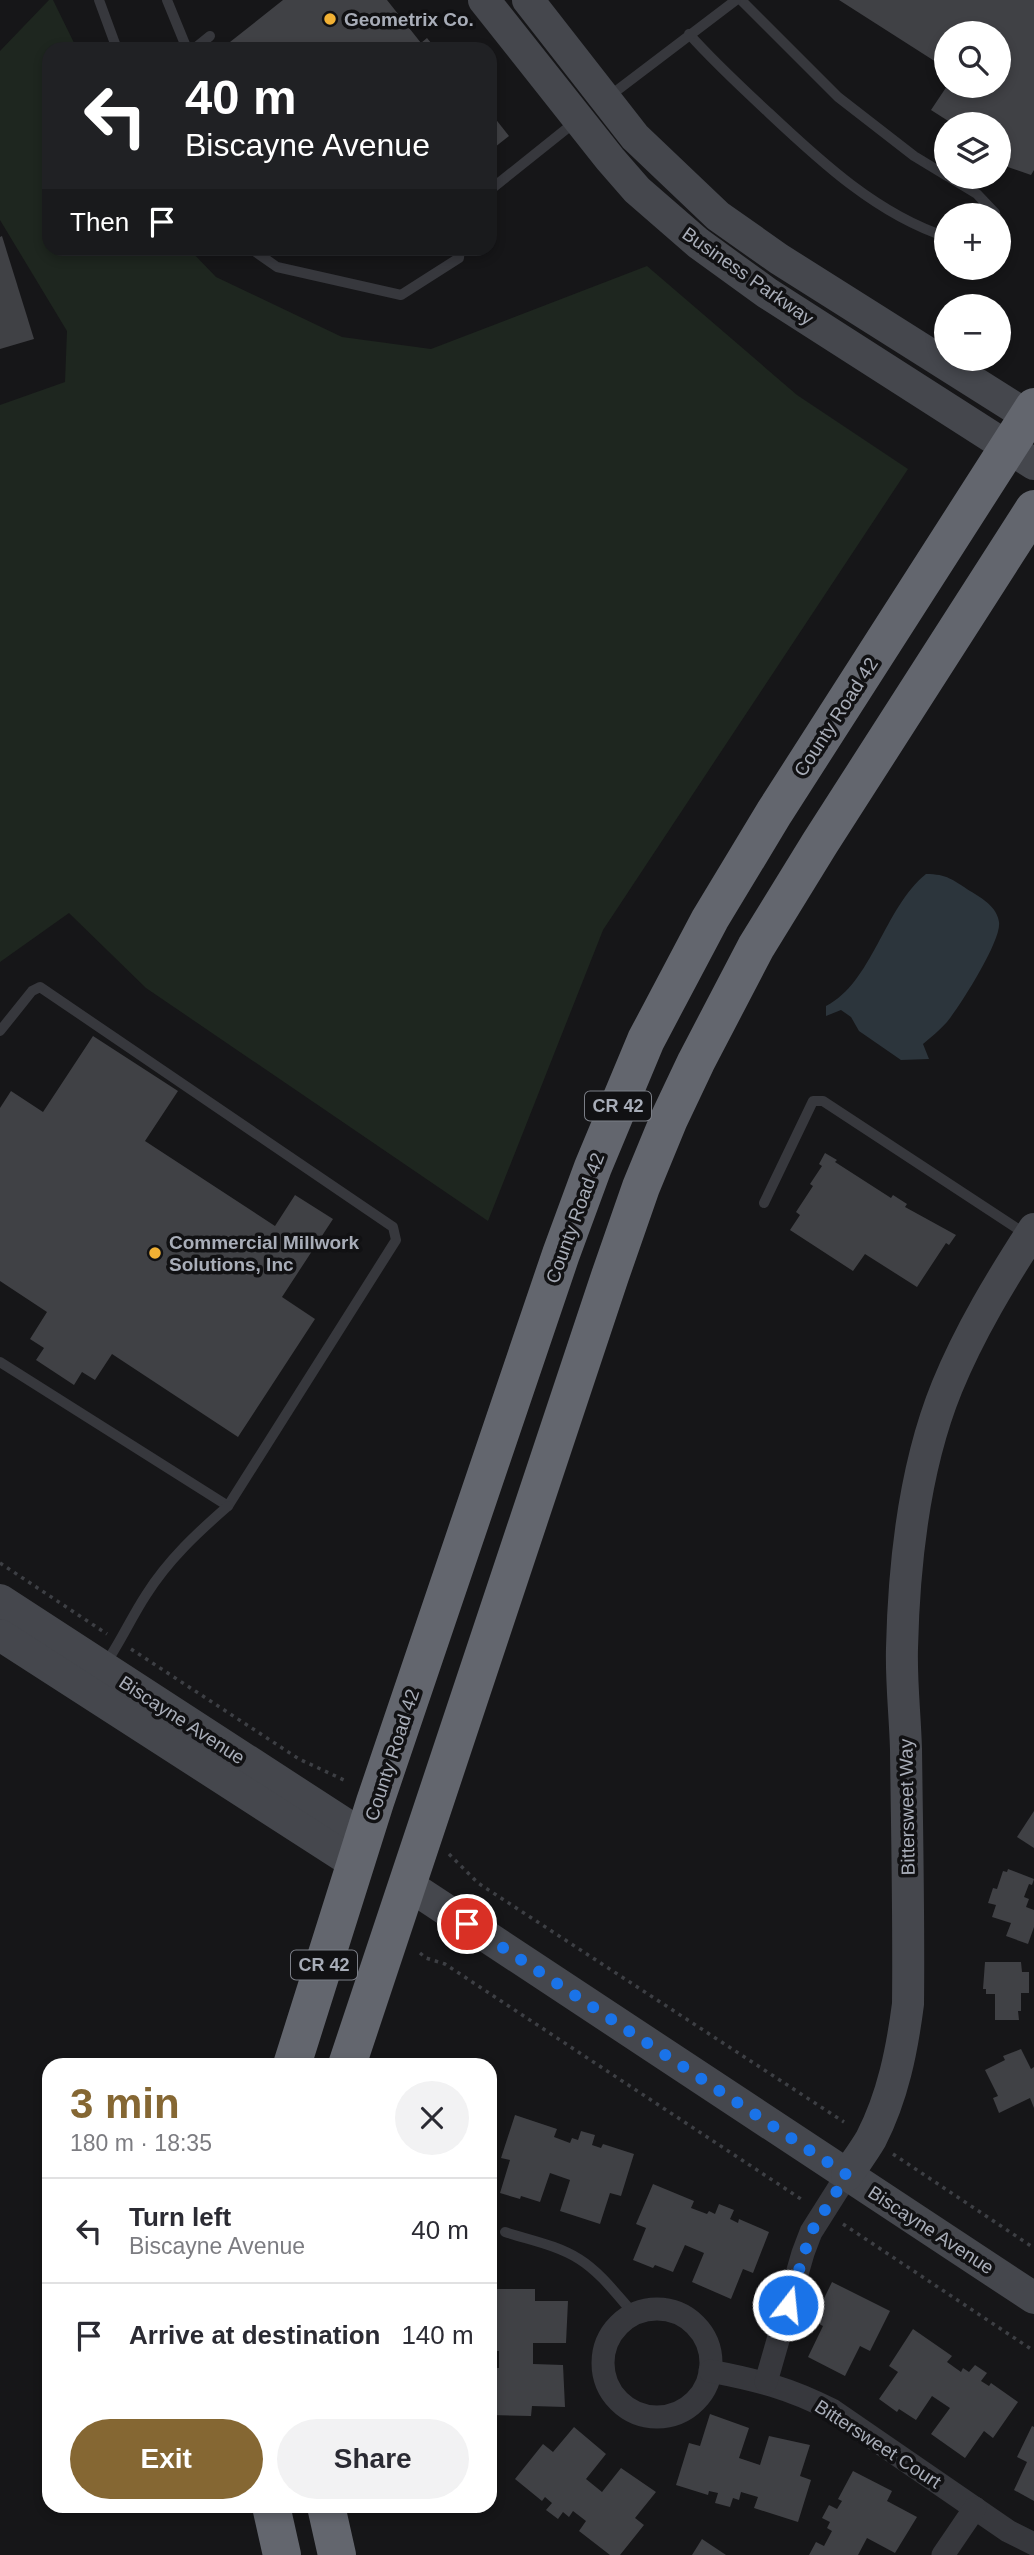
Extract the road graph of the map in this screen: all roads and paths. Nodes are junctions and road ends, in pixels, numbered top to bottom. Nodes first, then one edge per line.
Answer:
1 (99, 0) edge
2 (167, 0) edge
3 (484, 0) edge
4 (527, 0) edge
5 (736, 0) edge
6 (741, 0) edge
7 (689, 34) junction
8 (210, 36) dead end
9 (114, 42) edge
10 (184, 42) edge
11 (203, 42) edge
12 (605, 100) junction
13 (577, 120) junction
14 (934, 168) edge
15 (497, 184) edge
16 (970, 189) edge
17 (986, 203) edge
18 (934, 231) edge
19 (261, 256) edge
20 (459, 256) edge
21 (1028, 431) edge
22 (1034, 509) edge
23 (0, 1031) edge
24 (764, 1203) dead end
25 (1032, 1233) edge
26 (0, 1362) edge
27 (228, 1506) junction
28 (0, 1563) edge
29 (0, 1600) edge
30 (0, 1635) edge
31 (112, 1655) junction
32 (344, 1780) dead end
33 (442, 1849) dead end
34 (361, 1851) junction
35 (407, 1884) junction
36 (420, 1953) dead end
37 (294, 2058) edge
38 (349, 2058) edge
39 (844, 2122) dead end
40 (885, 2149) dead end
41 (847, 2175) junction
42 (804, 2201) dead end
43 (835, 2218) dead end
44 (505, 2232) dead end
45 (1034, 2248) edge
46 (1034, 2298) edge
47 (634, 2314) junction
48 (1034, 2351) edge
49 (710, 2371) junction
50 (766, 2382) junction
51 (975, 2508) junction
52 (273, 2513) edge
53 (328, 2513) edge
54 (1034, 2544) edge
55 (282, 2555) edge
56 (337, 2555) edge
57 (943, 2555) edge

1 - 9 lane
2 - 10 lane
3 - 13 street, Business Parkway
4 - 12 street, Business Parkway
5 - 7 lane
6 - 14 lane
7 - 12 lane
7 - 18 lane
8 - 11 lane
12 - 21 street, Business Parkway
13 - 15 lane
13 - 21 street, Business Parkway
16 - 17 lane
19 - 20 lane
21 - 34 highway, County Road 42 / CR 42
22 - 35 highway, CR 42
23 - 27 lane
24 - 25 lane
25 - 41 street, Bittersweet Way
26 - 27 lane
27 - 31 lane
28 - 31 path
29 - 31 street, Biscayne Avenue
30 - 34 street, Biscayne Avenue
31 - 32 path
31 - 34 street, Biscayne Avenue
33 - 39 path
34 - 37 highway, County Road 42 / CR 42
35 - 38 highway, CR 42
35 - 41 street, Biscayne Avenue
36 - 42 path
40 - 45 path
41 - 46 street, Biscayne Avenue
41 - 50 street, Bittersweet Way
43 - 48 path
44 - 47 lane
47 - 49 street
47 - 49 street
49 - 50 street, Bittersweet Court
50 - 51 street, Bittersweet Court
51 - 54 street, Bittersweet Court
51 - 57 street
52 - 55 highway
53 - 56 highway

